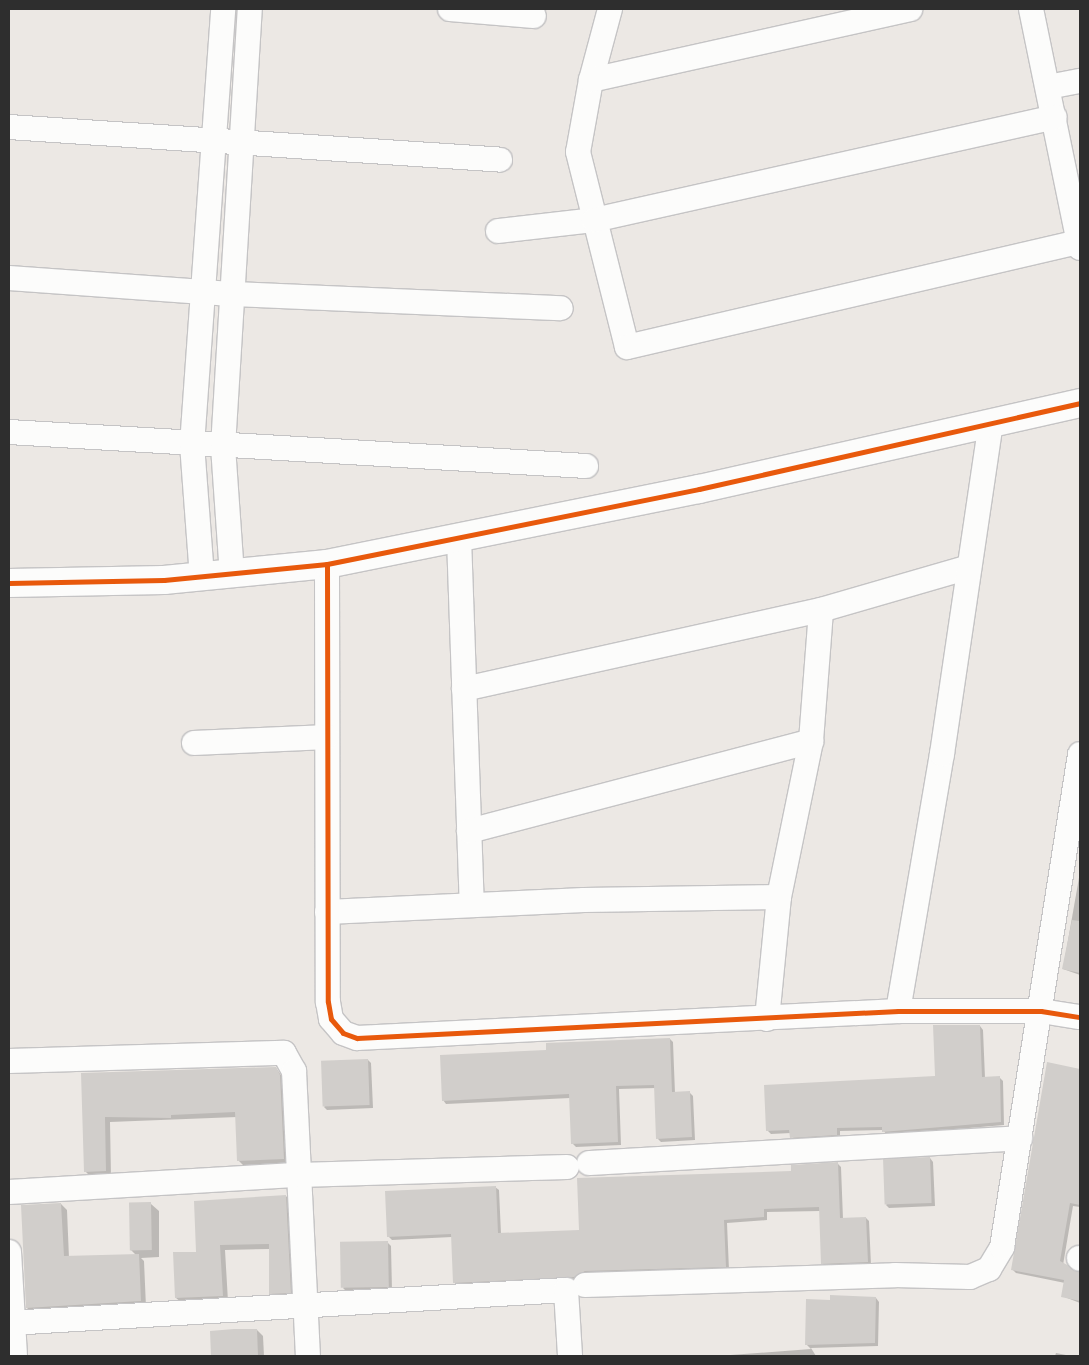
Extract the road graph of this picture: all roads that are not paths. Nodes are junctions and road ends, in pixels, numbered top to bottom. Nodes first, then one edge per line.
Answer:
1 (223, 9) edge
2 (250, 9) edge
3 (450, 9) edge
4 (610, 9) edge
5 (910, 9) edge
6 (1031, 9) edge
7 (534, 16) dead end
8 (819, 18) edge
9 (591, 80) junction
10 (1080, 81) edge
11 (1048, 87) junction
12 (1055, 117) junction
13 (9, 127) edge
14 (214, 141) junction
15 (242, 141) junction
16 (500, 160) dead end
17 (1077, 211) edge
18 (594, 220) junction
19 (498, 232) dead end
20 (1080, 245) edge
21 (9, 278) edge
22 (203, 292) junction
23 (234, 294) junction
24 (561, 308) dead end
25 (1080, 403) edge
26 (991, 424) junction
27 (9, 432) edge
28 (192, 445) junction
29 (224, 447) junction
30 (586, 466) dead end
31 (459, 538) junction
32 (326, 564) junction
33 (969, 567) junction
34 (232, 575) junction
35 (202, 577) junction
36 (9, 583) edge
37 (821, 610) junction
38 (464, 689) junction
39 (327, 737) junction
40 (811, 741) junction
41 (194, 744) dead end
42 (1080, 754) edge
43 (469, 831) junction
44 (779, 897) junction
45 (472, 904) junction
46 (327, 912) junction
47 (898, 1011) junction
48 (1041, 1011) junction
49 (1080, 1017) edge
50 (767, 1019) junction
51 (9, 1061) edge
52 (1020, 1138) junction
53 (299, 1175) junction
54 (9, 1192) edge
55 (9, 1252) edge
56 (585, 1285) dead end
57 (305, 1304) junction
58 (11, 1323) edge
59 (15, 1356) edge
60 (308, 1356) edge
61 (570, 1356) edge

1 - 14 street
2 - 15 street
3 - 7 street
4 - 9 street
5 - 8 street
6 - 11 street
8 - 9 street
9 - 18 street
10 - 11 street
11 - 12 street
12 - 17 street
12 - 18 street
13 - 14 street
14 - 15 street
14 - 22 street
15 - 16 street
15 - 23 street
17 - 20 street
18 - 19 street
18 - 20 street
21 - 22 street
22 - 23 street
22 - 28 street
23 - 24 street
23 - 29 street
25 - 26 street
26 - 31 street
26 - 33 street
27 - 28 street
28 - 29 street
28 - 35 street
29 - 30 street
29 - 34 street
31 - 32 street
31 - 38 street
32 - 34 street
32 - 39 street
33 - 37 street
33 - 47 street
34 - 35 street
35 - 36 street
37 - 38 street
37 - 40 street
38 - 43 street
39 - 41 street
39 - 46 street
40 - 43 street
40 - 44 street
42 - 48 street
43 - 45 street
44 - 45 street
44 - 50 street
45 - 46 street
46 - 50 street
47 - 48 street
47 - 50 street
48 - 49 street
48 - 52 street
51 - 53 street
52 - 53 street
52 - 56 street
53 - 54 street
53 - 57 street
55 - 58 street
57 - 58 street
57 - 60 street
57 - 61 street
58 - 59 street

